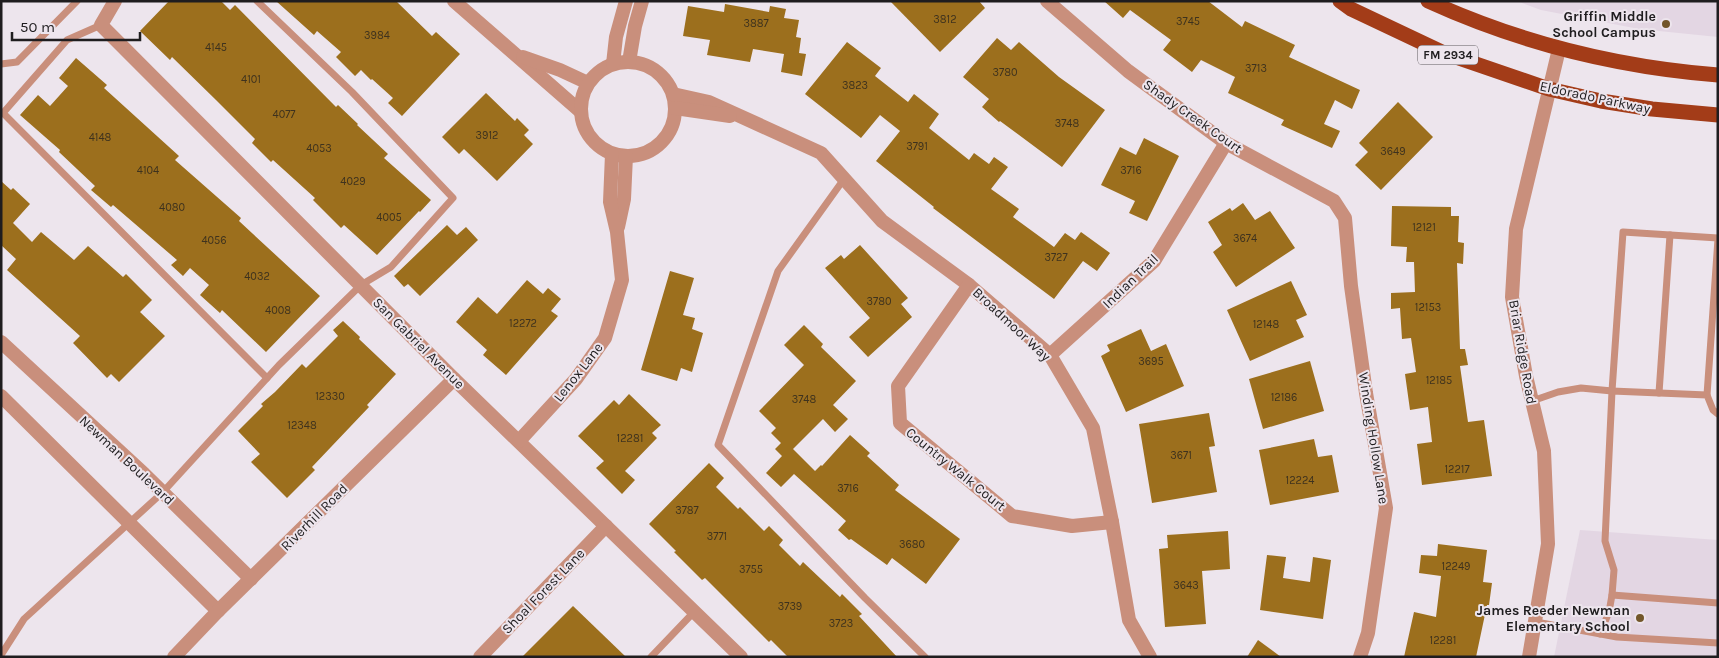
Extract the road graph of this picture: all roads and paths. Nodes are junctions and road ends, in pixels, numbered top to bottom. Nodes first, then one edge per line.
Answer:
1 (77, 1) edge
2 (115, 1) edge
3 (258, 1) edge
4 (454, 1) edge
5 (626, 1) edge
6 (642, 1) edge
7 (1047, 1) edge
8 (1340, 1) edge
9 (1428, 1) edge
10 (100, 25) junction
11 (1559, 49) junction
12 (515, 54) junction
13 (629, 62) junction
14 (1, 64) edge
15 (613, 64) junction
16 (1718, 75) edge
17 (588, 83) junction
18 (1549, 89) junction
19 (673, 94) junction
20 (675, 108) junction
21 (580, 111) junction
22 (1718, 115) edge
23 (745, 118) junction
24 (1226, 143) junction
25 (619, 155) junction
26 (844, 179) junction
27 (1345, 218) joint
28 (1670, 236) junction
29 (1718, 239) edge
30 (969, 284) junction
31 (361, 285) junction
32 (1, 342) edge
33 (1050, 355) junction
34 (267, 378) junction
35 (454, 379) junction
36 (1612, 391) junction
37 (1659, 393) junction
38 (1707, 395) junction
39 (1, 396) edge
40 (1532, 401) junction
41 (1718, 414) edge
42 (519, 441) junction
43 (163, 492) junction
44 (129, 522) junction
45 (1112, 522) junction
46 (606, 526) junction
47 (251, 579) junction
48 (1612, 595) junction
49 (1718, 603) edge
50 (218, 611) junction
51 (694, 612) junction
52 (1536, 622) junction
53 (1600, 634) junction
54 (1718, 643) edge
55 (1, 654) edge
56 (174, 657) edge
57 (480, 657) edge
58 (651, 657) edge
59 (741, 657) edge
60 (925, 657) edge
61 (1150, 657) edge
62 (1360, 657) edge
63 (1529, 657) edge

1 - 14 lane
2 - 10 street
3 - 31 lane
4 - 12 street
5 - 15 street
6 - 13 street
7 - 24 street, Shady Creek Court
8 - 18 main road, Eldorado Parkway / FM 2934
9 - 11 main road
10 - 31 street, San Gabriel Avenue
10 - 34 lane
11 - 16 main road
11 - 18 street, Briar Ridge Road
12 - 17 street
12 - 21 street
13 - 15 street
13 - 19 street
15 - 17 street
17 - 21 street
18 - 22 main road, Eldorado Parkway / FM 2934
18 - 40 street, Briar Ridge Road
19 - 20 street
19 - 23 street, Broadmoor Way
20 - 23 street, Broadmoor Way
20 - 25 street
21 - 25 street
23 - 26 street, Broadmoor Way
24 - 27 street, Shady Creek Court
24 - 33 street, Indian Trail
25 - 42 street, Lenox Lane
26 - 30 street, Broadmoor Way
26 - 60 lane
27 - 62 street, Winding Hollow Lane
28 - 29 lane
28 - 36 lane
28 - 37 lane
29 - 38 lane
30 - 33 street, Broadmoor Way
30 - 45 street, Country Walk Court
31 - 34 lane
31 - 35 street, San Gabriel Avenue
32 - 43 street, Newman Boulevard
33 - 45 street, Broadmoor Way
34 - 43 lane
35 - 42 street, San Gabriel Avenue
35 - 47 street, Riverhill Road
36 - 37 lane
36 - 40 lane
36 - 48 lane
37 - 38 lane
38 - 41 lane
39 - 44 street
40 - 52 street, Briar Ridge Road
42 - 46 street, San Gabriel Avenue
43 - 44 lane
43 - 47 street, Newman Boulevard
44 - 50 street
44 - 55 lane
45 - 61 street, Broadmoor Way
46 - 51 street, San Gabriel Avenue
46 - 57 street, Shoal Forest Lane
47 - 50 street, Riverhill Road
48 - 49 lane
48 - 53 lane
50 - 56 street, Riverhill Road
51 - 58 lane
51 - 59 street, San Gabriel Avenue
52 - 53 lane
52 - 63 street, Briar Ridge Road
53 - 54 lane

